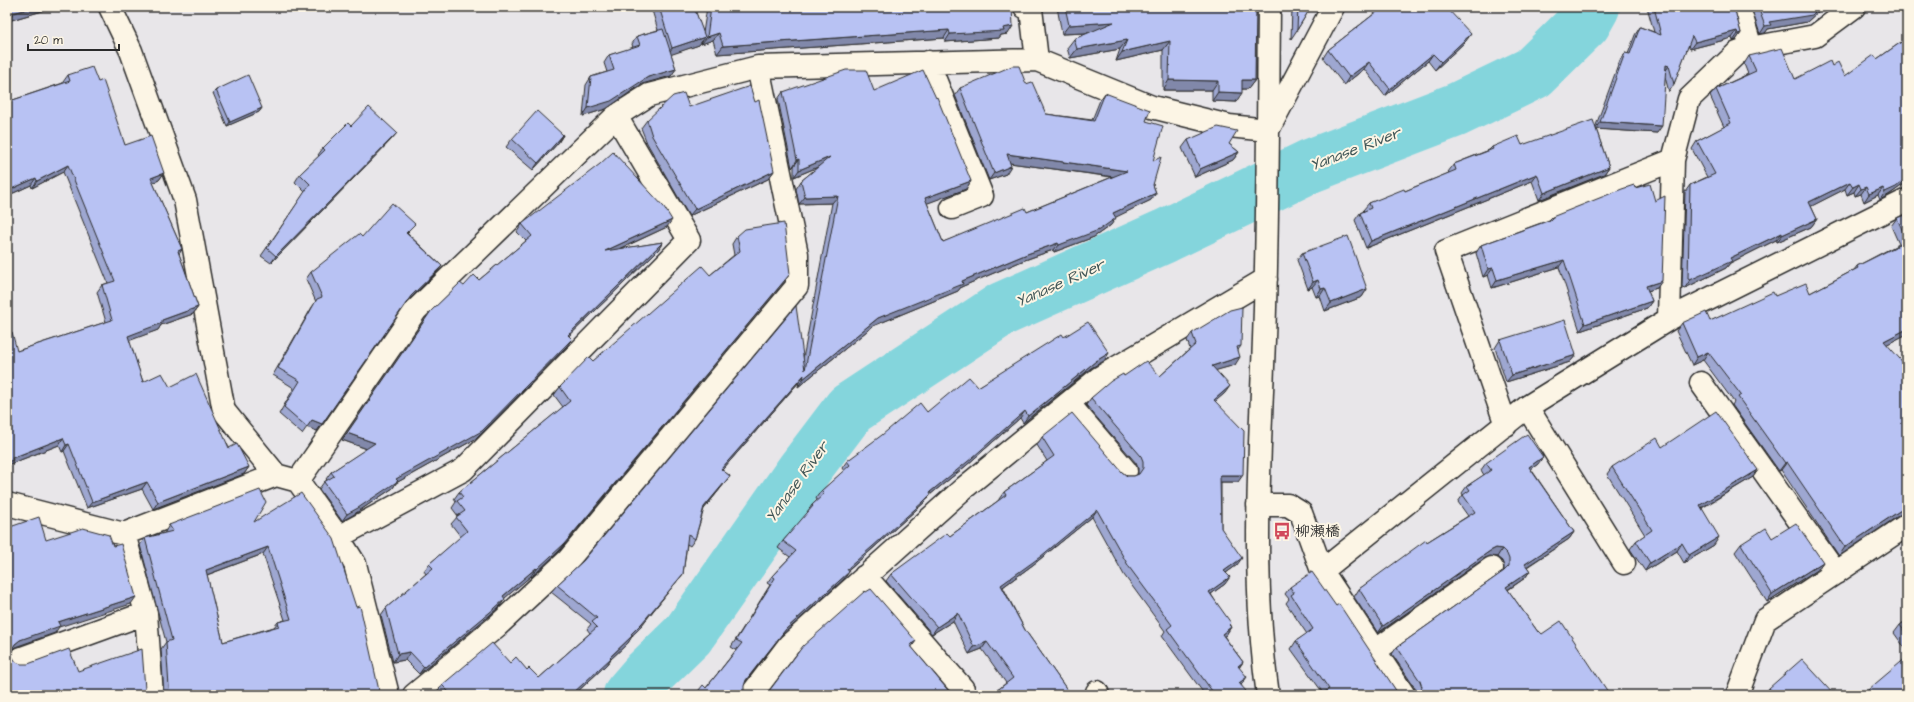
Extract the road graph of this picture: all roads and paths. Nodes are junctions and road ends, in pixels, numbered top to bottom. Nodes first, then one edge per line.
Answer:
1 (110, 7) edge
2 (1025, 7) edge
3 (1269, 7) edge
4 (1333, 7) edge
5 (1739, 7) edge
6 (1854, 7) edge
7 (1751, 48) junction
8 (1038, 60) junction
9 (928, 62) junction
10 (758, 67) junction
11 (616, 116) junction
12 (1268, 134) junction
13 (1673, 160) junction
14 (1907, 200) edge
15 (952, 208) dead end
16 (1266, 272) junction
17 (1669, 319) junction
18 (1701, 383) dead end
19 (1068, 403) junction
20 (1527, 407) junction
21 (1506, 424) junction
22 (1126, 471) dead end
23 (276, 475) junction
24 (298, 480) junction
25 (7, 504) edge
26 (1258, 505) junction
27 (1907, 525) edge
28 (124, 534) junction
29 (338, 537) junction
30 (1624, 563) dead end
31 (1492, 568) dead end
32 (1322, 571) junction
33 (1836, 572) junction
34 (865, 576) junction
35 (146, 613) junction
36 (1375, 651) junction
37 (19, 659) dead end
38 (963, 689) dead end
39 (152, 695) edge
40 (388, 695) edge
41 (414, 695) edge
42 (751, 695) edge
43 (1268, 695) edge
44 (1404, 695) edge
45 (1737, 695) edge

1 - 23 street
2 - 8 street
3 - 12 street
4 - 12 street
5 - 7 street
6 - 7 street
7 - 13 street
8 - 9 street
8 - 12 street
9 - 10 street
9 - 15 street
10 - 11 street
10 - 41 street
11 - 24 street
11 - 29 street
12 - 16 street
13 - 17 street
13 - 21 street
14 - 17 street
16 - 19 street
16 - 26 street
17 - 20 street
18 - 33 street
19 - 22 street
19 - 34 street
20 - 21 street
20 - 30 street
21 - 32 street
23 - 24 street
23 - 28 street
24 - 29 street
25 - 28 street
26 - 32 street
26 - 43 street
27 - 33 street
28 - 35 street
29 - 40 street
31 - 36 street
32 - 36 street
33 - 45 street
34 - 38 street
34 - 42 street
35 - 37 street
35 - 39 street
36 - 44 street

